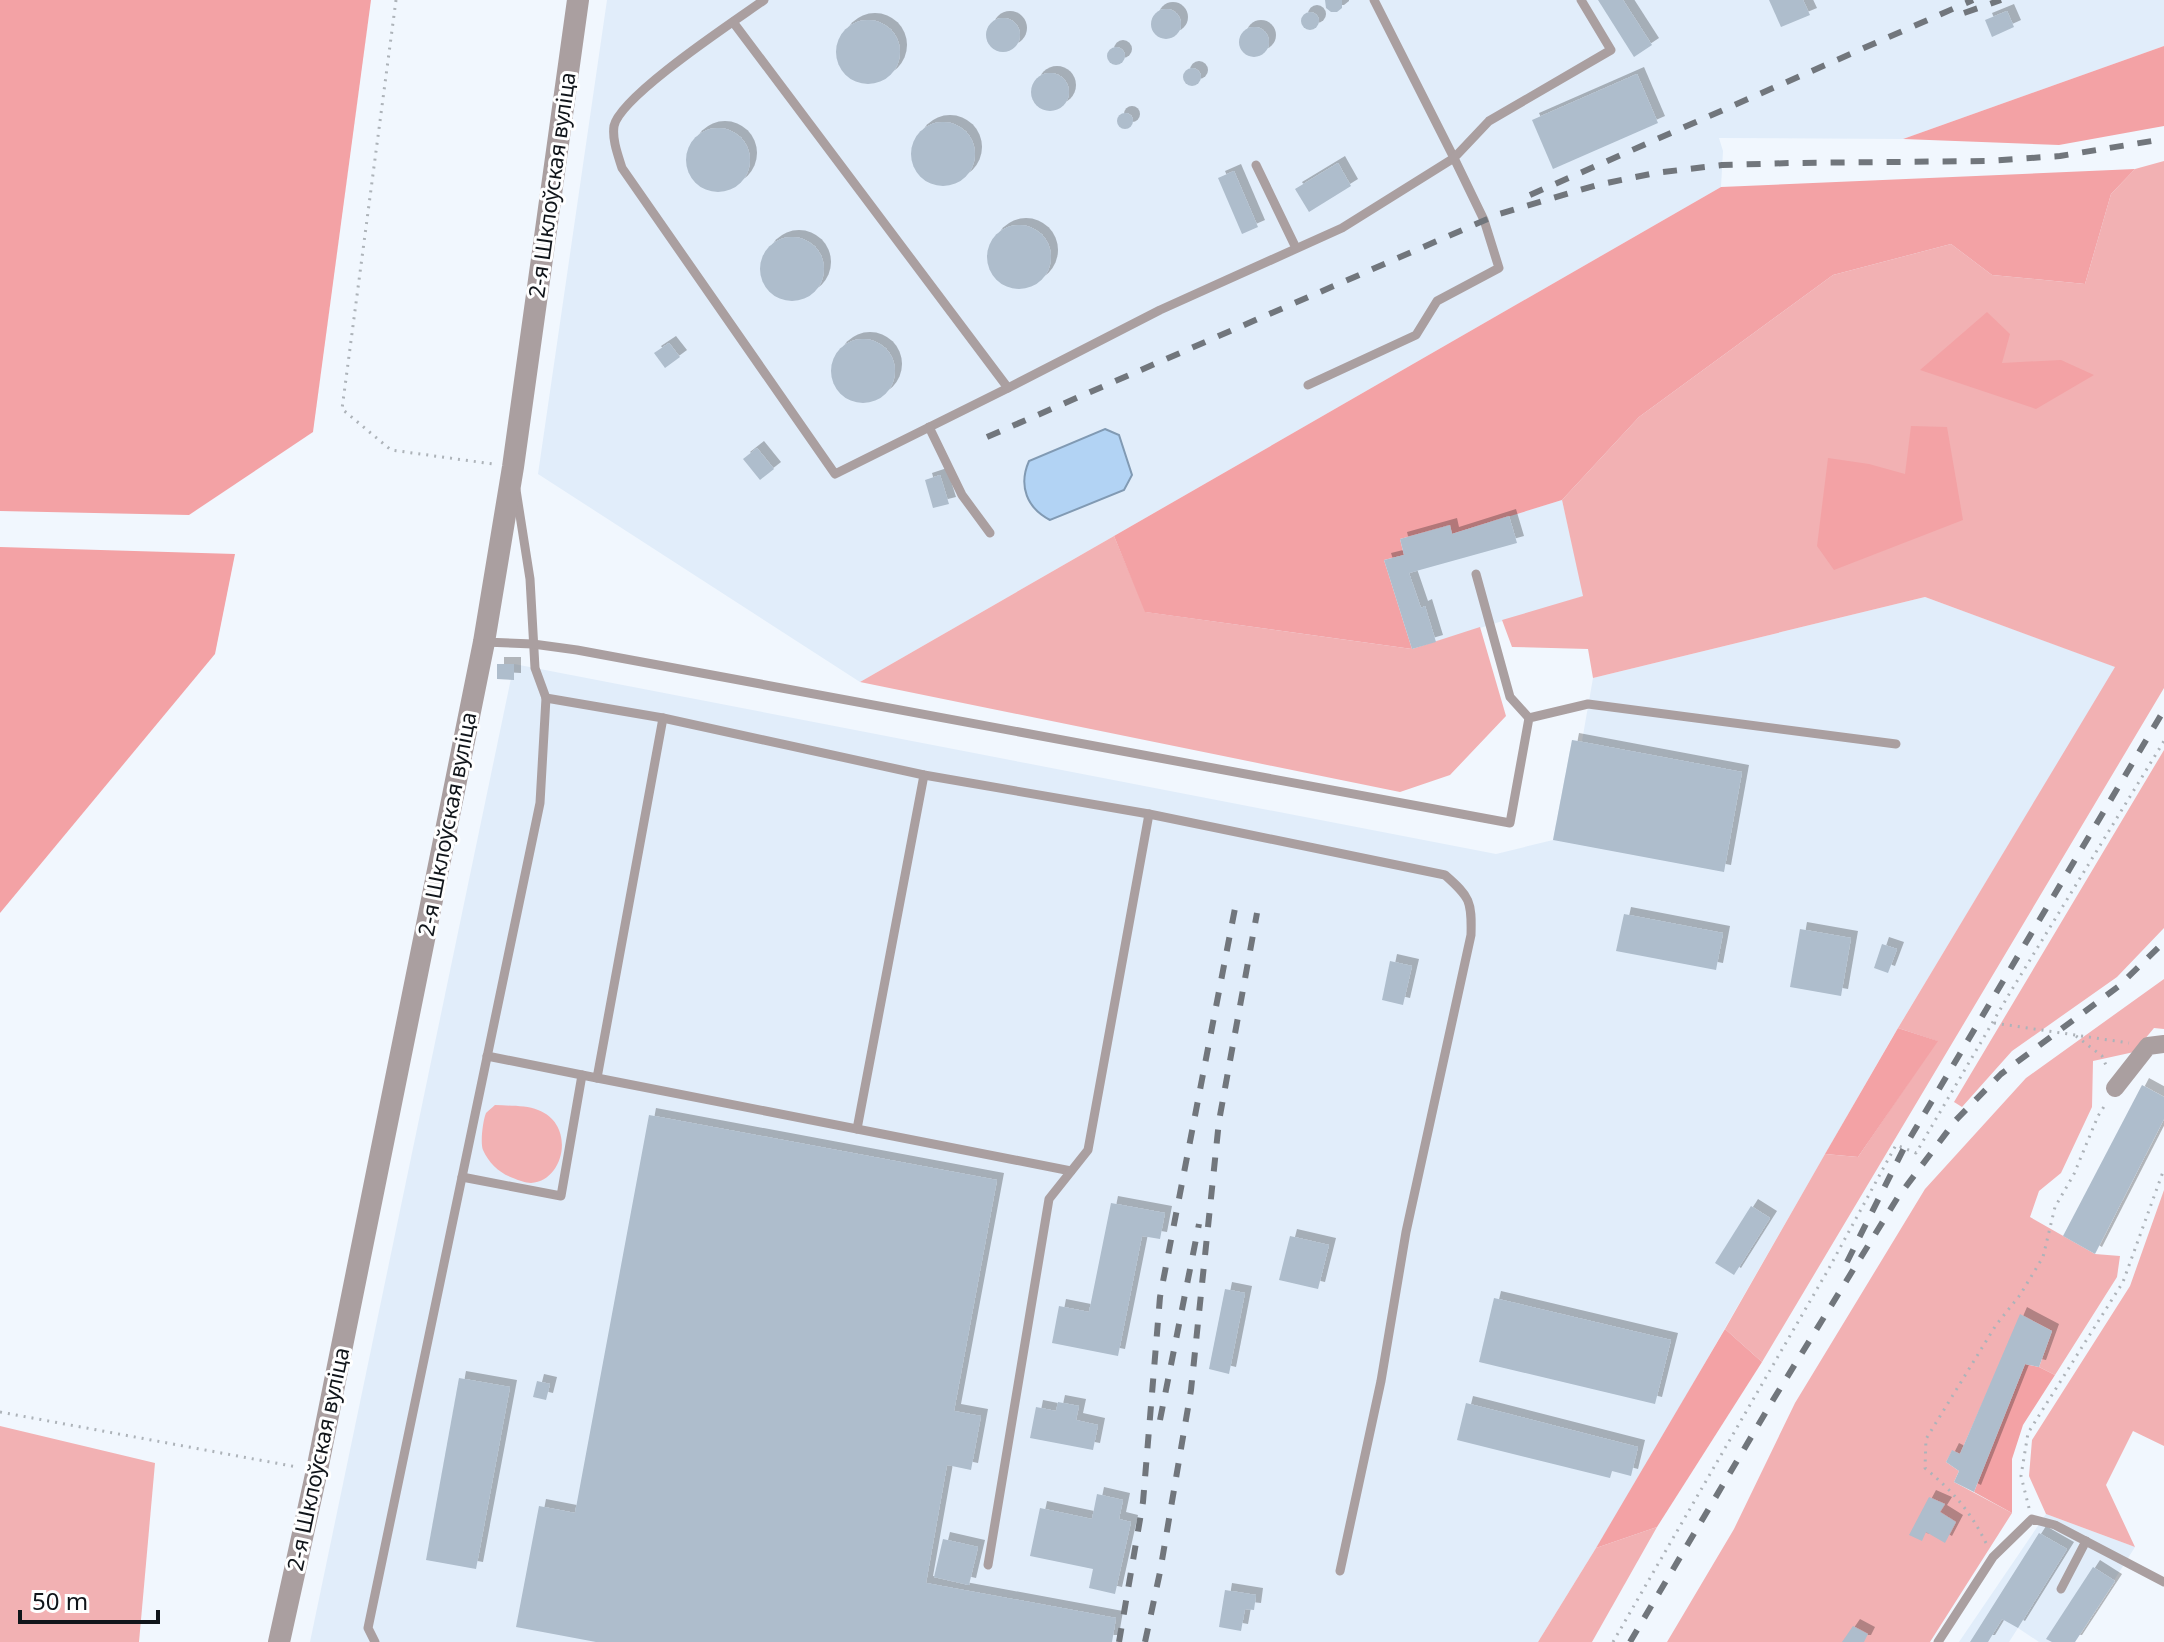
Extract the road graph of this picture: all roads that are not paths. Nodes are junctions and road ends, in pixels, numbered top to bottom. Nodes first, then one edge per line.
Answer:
1 (578, 0) edge
2 (764, 0) edge
3 (1374, 0) edge
4 (1581, 0) edge
5 (733, 22) junction
6 (1454, 158) junction
7 (1256, 165) dead end
8 (1296, 248) junction
9 (1308, 385) dead end
10 (1008, 388) junction
11 (929, 427) junction
12 (513, 467) junction
13 (990, 533) dead end
14 (1476, 574) dead end
15 (484, 642) junction
16 (533, 644) junction
17 (546, 698) junction
18 (663, 718) junction
19 (1529, 718) junction
20 (1896, 744) dead end
21 (924, 775) junction
22 (1149, 814) junction
23 (2156, 1045) edge
24 (487, 1056) junction
25 (582, 1075) junction
26 (597, 1078) junction
27 (2115, 1088) road end
28 (857, 1129) junction
29 (1071, 1171) junction
30 (462, 1177) junction
31 (2086, 1541) junction
32 (988, 1565) dead end
33 (1340, 1571) dead end
34 (2164, 1582) edge
35 (2061, 1589) dead end
36 (279, 1642) edge
37 (375, 1642) edge
38 (1938, 1642) edge

1 - 12 street, 2-я Шклоўская вуліца
2 - 5 lane
3 - 6 lane
4 - 6 lane
5 - 10 lane
5 - 11 lane
6 - 8 lane
6 - 9 lane
7 - 8 lane
8 - 10 lane
10 - 11 lane
11 - 13 lane
12 - 15 street, 2-я Шклоўская вуліца
12 - 16 lane
14 - 19 lane
15 - 16 lane
15 - 36 street, 2-я Шклоўская вуліца
16 - 17 lane
16 - 19 lane
17 - 18 lane
17 - 24 lane
18 - 21 lane
18 - 26 lane
19 - 20 lane
21 - 22 lane
21 - 28 lane
22 - 29 lane
22 - 33 lane
23 - 27 street
24 - 25 lane
24 - 30 lane
25 - 26 lane
25 - 30 lane
26 - 28 lane
28 - 29 lane
29 - 32 lane
30 - 37 lane
31 - 34 lane
31 - 35 lane
31 - 38 lane

